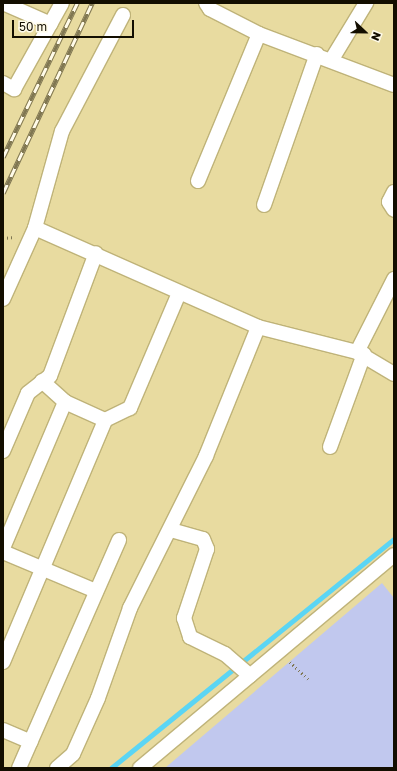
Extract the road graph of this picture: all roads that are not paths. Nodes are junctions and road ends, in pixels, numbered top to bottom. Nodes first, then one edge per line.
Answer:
1 (3, 3) edge
2 (62, 3) edge
3 (206, 3) edge
4 (366, 3) edge
5 (123, 15) dead end
6 (51, 24) junction
7 (259, 34) junction
8 (317, 54) junction
9 (332, 59) junction
10 (3, 83) edge
11 (394, 85) edge
12 (198, 181) dead end
13 (394, 192) edge
14 (264, 205) dead end
15 (394, 210) edge
16 (34, 228) junction
17 (96, 253) junction
18 (394, 279) edge
19 (179, 293) junction
20 (3, 299) edge
21 (258, 327) junction
22 (360, 353) junction
23 (394, 374) edge
24 (42, 381) junction
25 (65, 402) junction
26 (105, 420) junction
27 (330, 447) dead end
28 (3, 451) edge
29 (171, 530) junction
30 (119, 540) dead end
31 (3, 548) edge
32 (3, 552) edge
33 (394, 555) edge
34 (42, 568) junction
35 (96, 591) junction
36 (3, 662) edge
37 (250, 676) junction
38 (3, 730) edge
39 (31, 742) junction
40 (19, 768) edge
41 (57, 768) edge
42 (140, 768) edge

1 - 6 street
2 - 6 street
3 - 7 street
4 - 9 street
5 - 16 street
6 - 10 street
7 - 8 street
7 - 12 street
8 - 9 street
8 - 14 street
9 - 11 street
13 - 15 street
16 - 17 street
16 - 20 street
17 - 19 street
17 - 24 street
18 - 22 street
19 - 21 street
19 - 26 street
21 - 22 street
21 - 29 street
22 - 23 street
22 - 27 street
24 - 25 street
24 - 28 street
25 - 26 street
25 - 31 street
26 - 34 street
29 - 37 street
29 - 41 street
30 - 35 street
32 - 34 street
33 - 37 street
34 - 35 street
34 - 36 street
35 - 39 street
37 - 42 street
38 - 39 street
39 - 40 street

